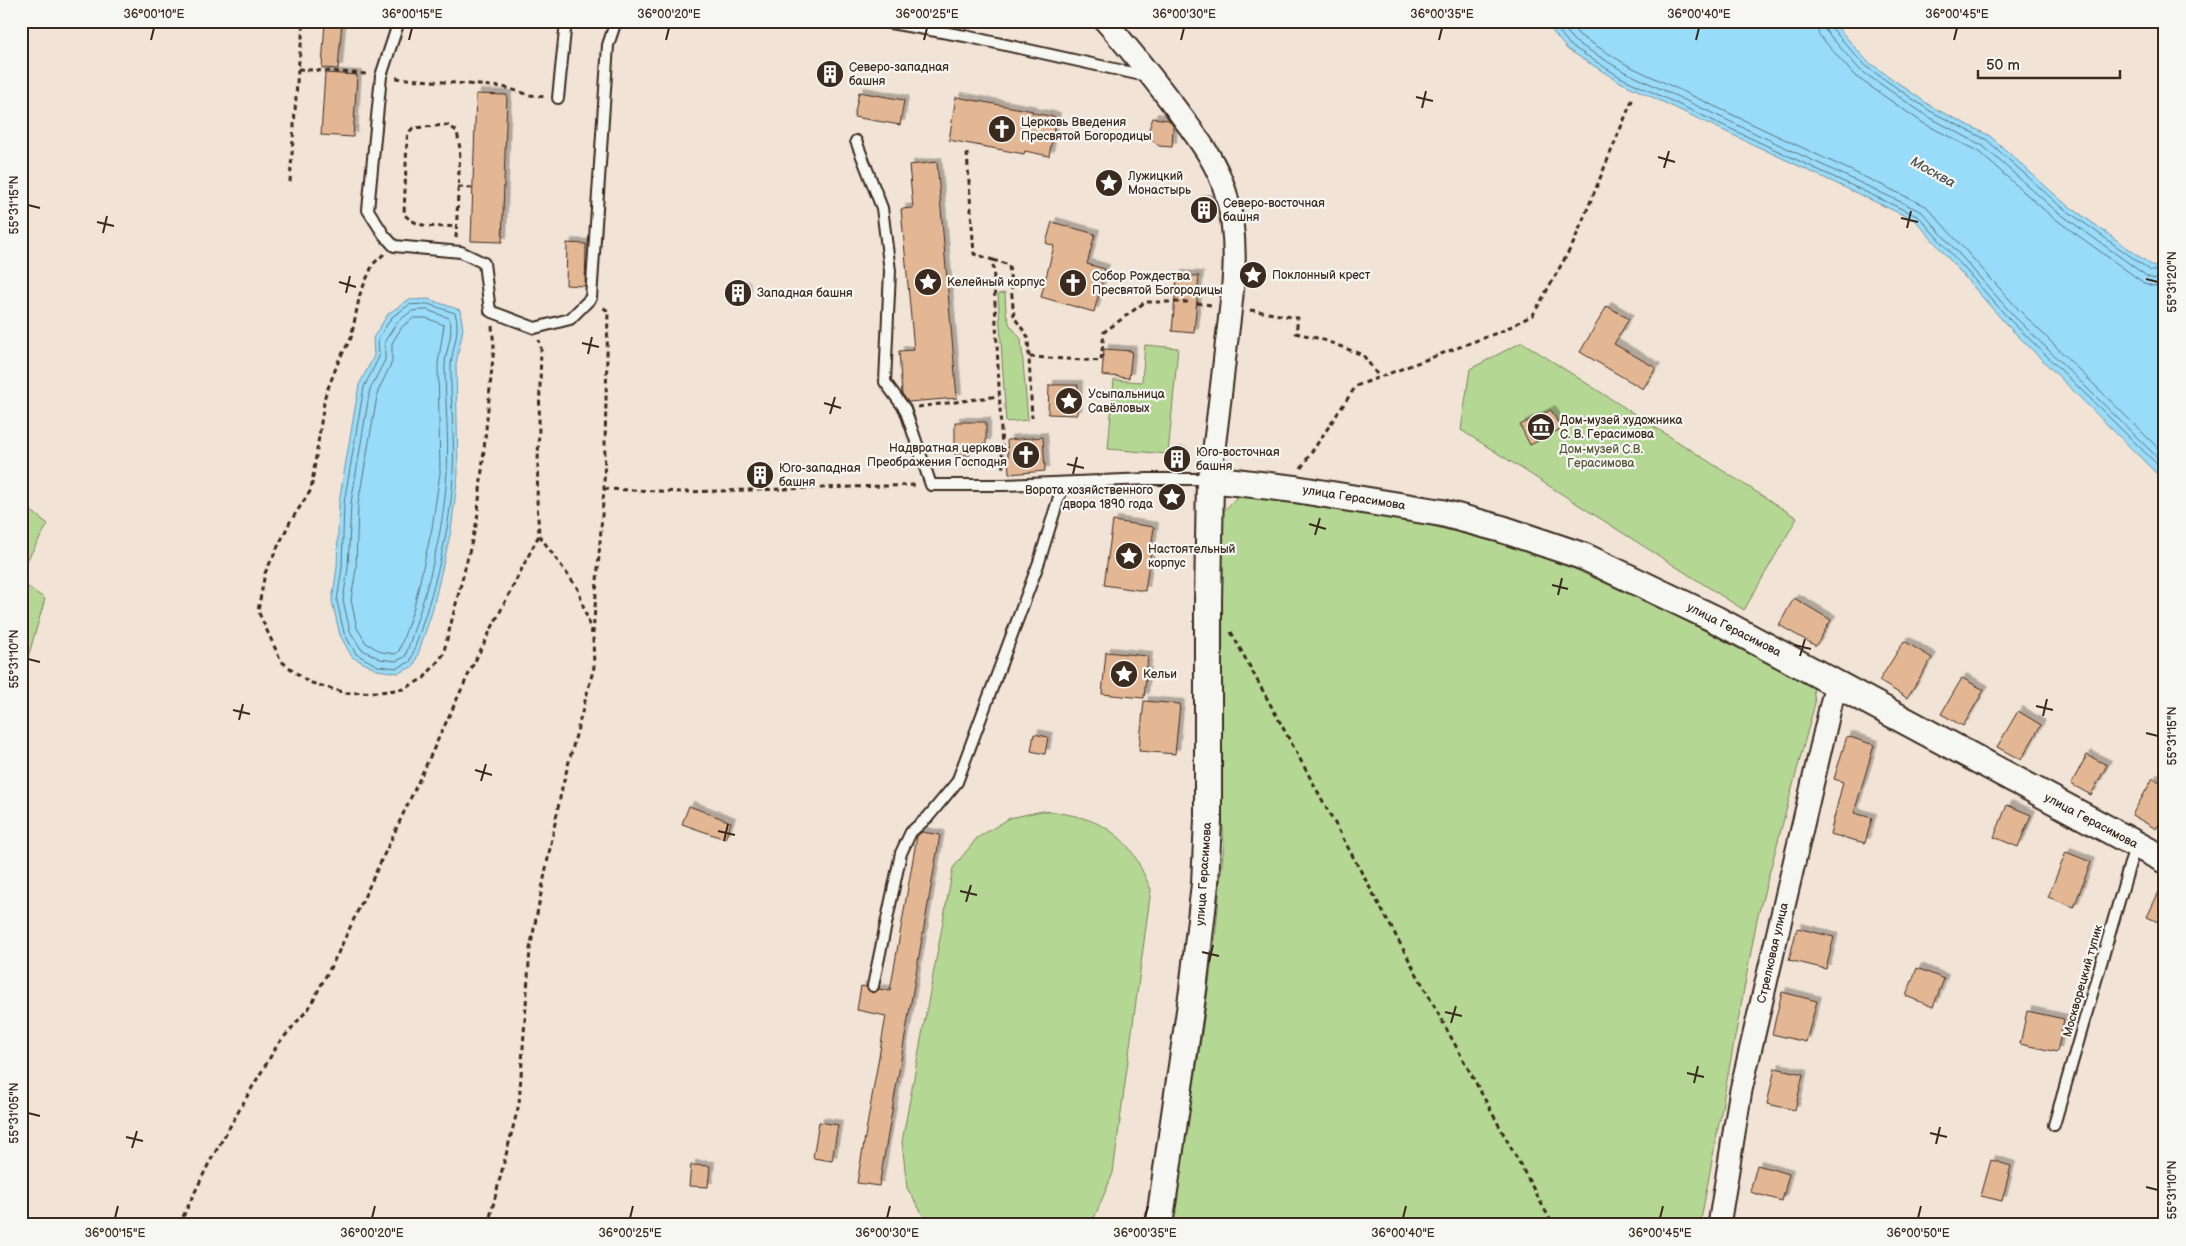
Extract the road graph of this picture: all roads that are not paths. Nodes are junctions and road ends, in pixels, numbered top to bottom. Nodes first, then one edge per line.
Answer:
1 (399, 21) edge
2 (566, 21) edge
3 (616, 21) edge
4 (878, 21) edge
5 (1105, 21) edge
6 (1152, 77) junction
7 (558, 98) road end
8 (856, 141) dead end
9 (1210, 479) junction
10 (1063, 484) junction
11 (1836, 683) junction
12 (2135, 845) junction
13 (2165, 860) edge
14 (873, 986) dead end
15 (2054, 1125) dead end
16 (1159, 1225) edge
17 (1719, 1225) edge

1 - 3 lane
2 - 7 lane
4 - 6 lane
5 - 6 street
6 - 9 street
8 - 10 lane
9 - 10 lane
9 - 11 street, улица Герасимова
9 - 16 street, улица Герасимова
10 - 14 lane
11 - 12 street, улица Герасимова
11 - 17 street, Стрелковая улица
12 - 13 street, улица Герасимова
12 - 15 lane, Москворецкий тупик

